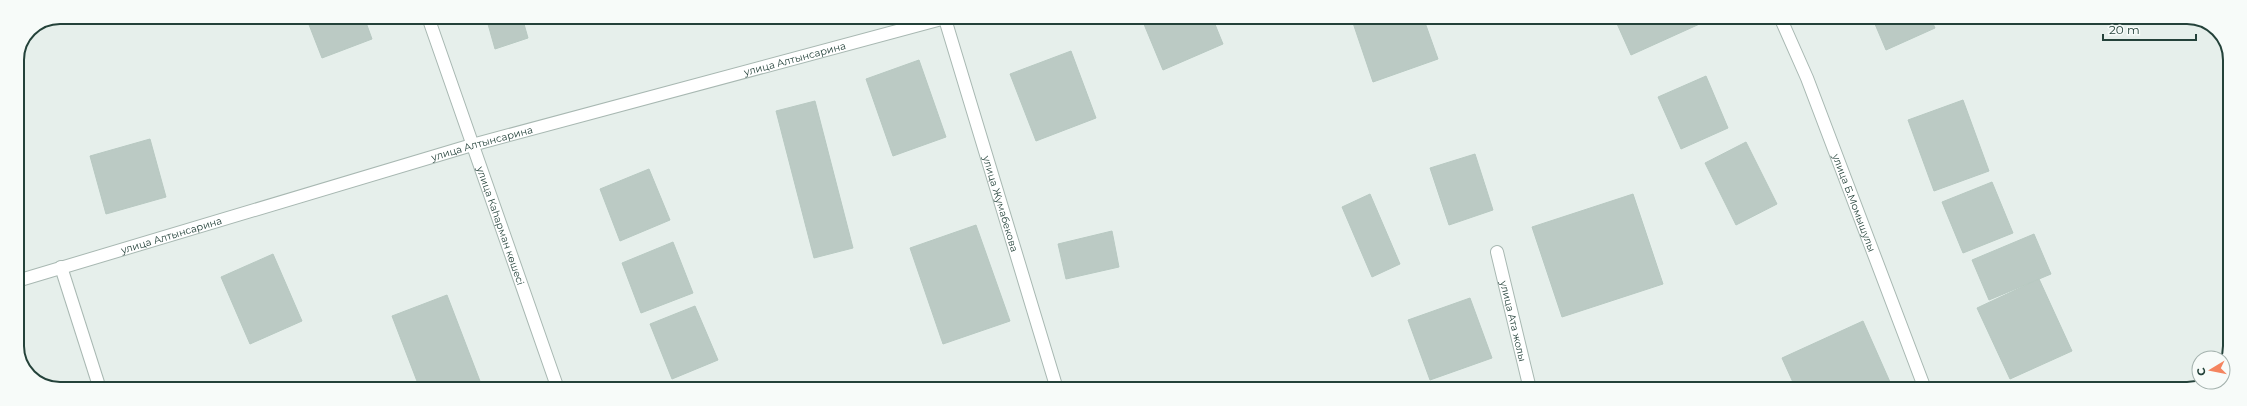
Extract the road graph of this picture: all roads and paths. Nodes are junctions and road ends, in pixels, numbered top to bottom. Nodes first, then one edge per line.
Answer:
1 (430, 24) edge
2 (924, 24) edge
3 (949, 24) edge
4 (1783, 24) edge
5 (472, 144) junction
6 (1497, 252) dead end
7 (62, 267) junction
8 (24, 278) edge
9 (98, 382) edge
10 (556, 382) edge
11 (1056, 382) edge
12 (1528, 382) edge
13 (1922, 382) edge

1 - 5 street, улица Каһарман көшесі
2 - 5 street, улица Алтынсарина
3 - 11 street, улица Жумабекова
4 - 13 street, улица Б.Момышулы
5 - 7 street, улица Алтынсарина
5 - 10 street, улица Каһарман көшесі
6 - 12 street, улица Ата жолы
7 - 8 street, улица Алтынсарина
7 - 9 street

